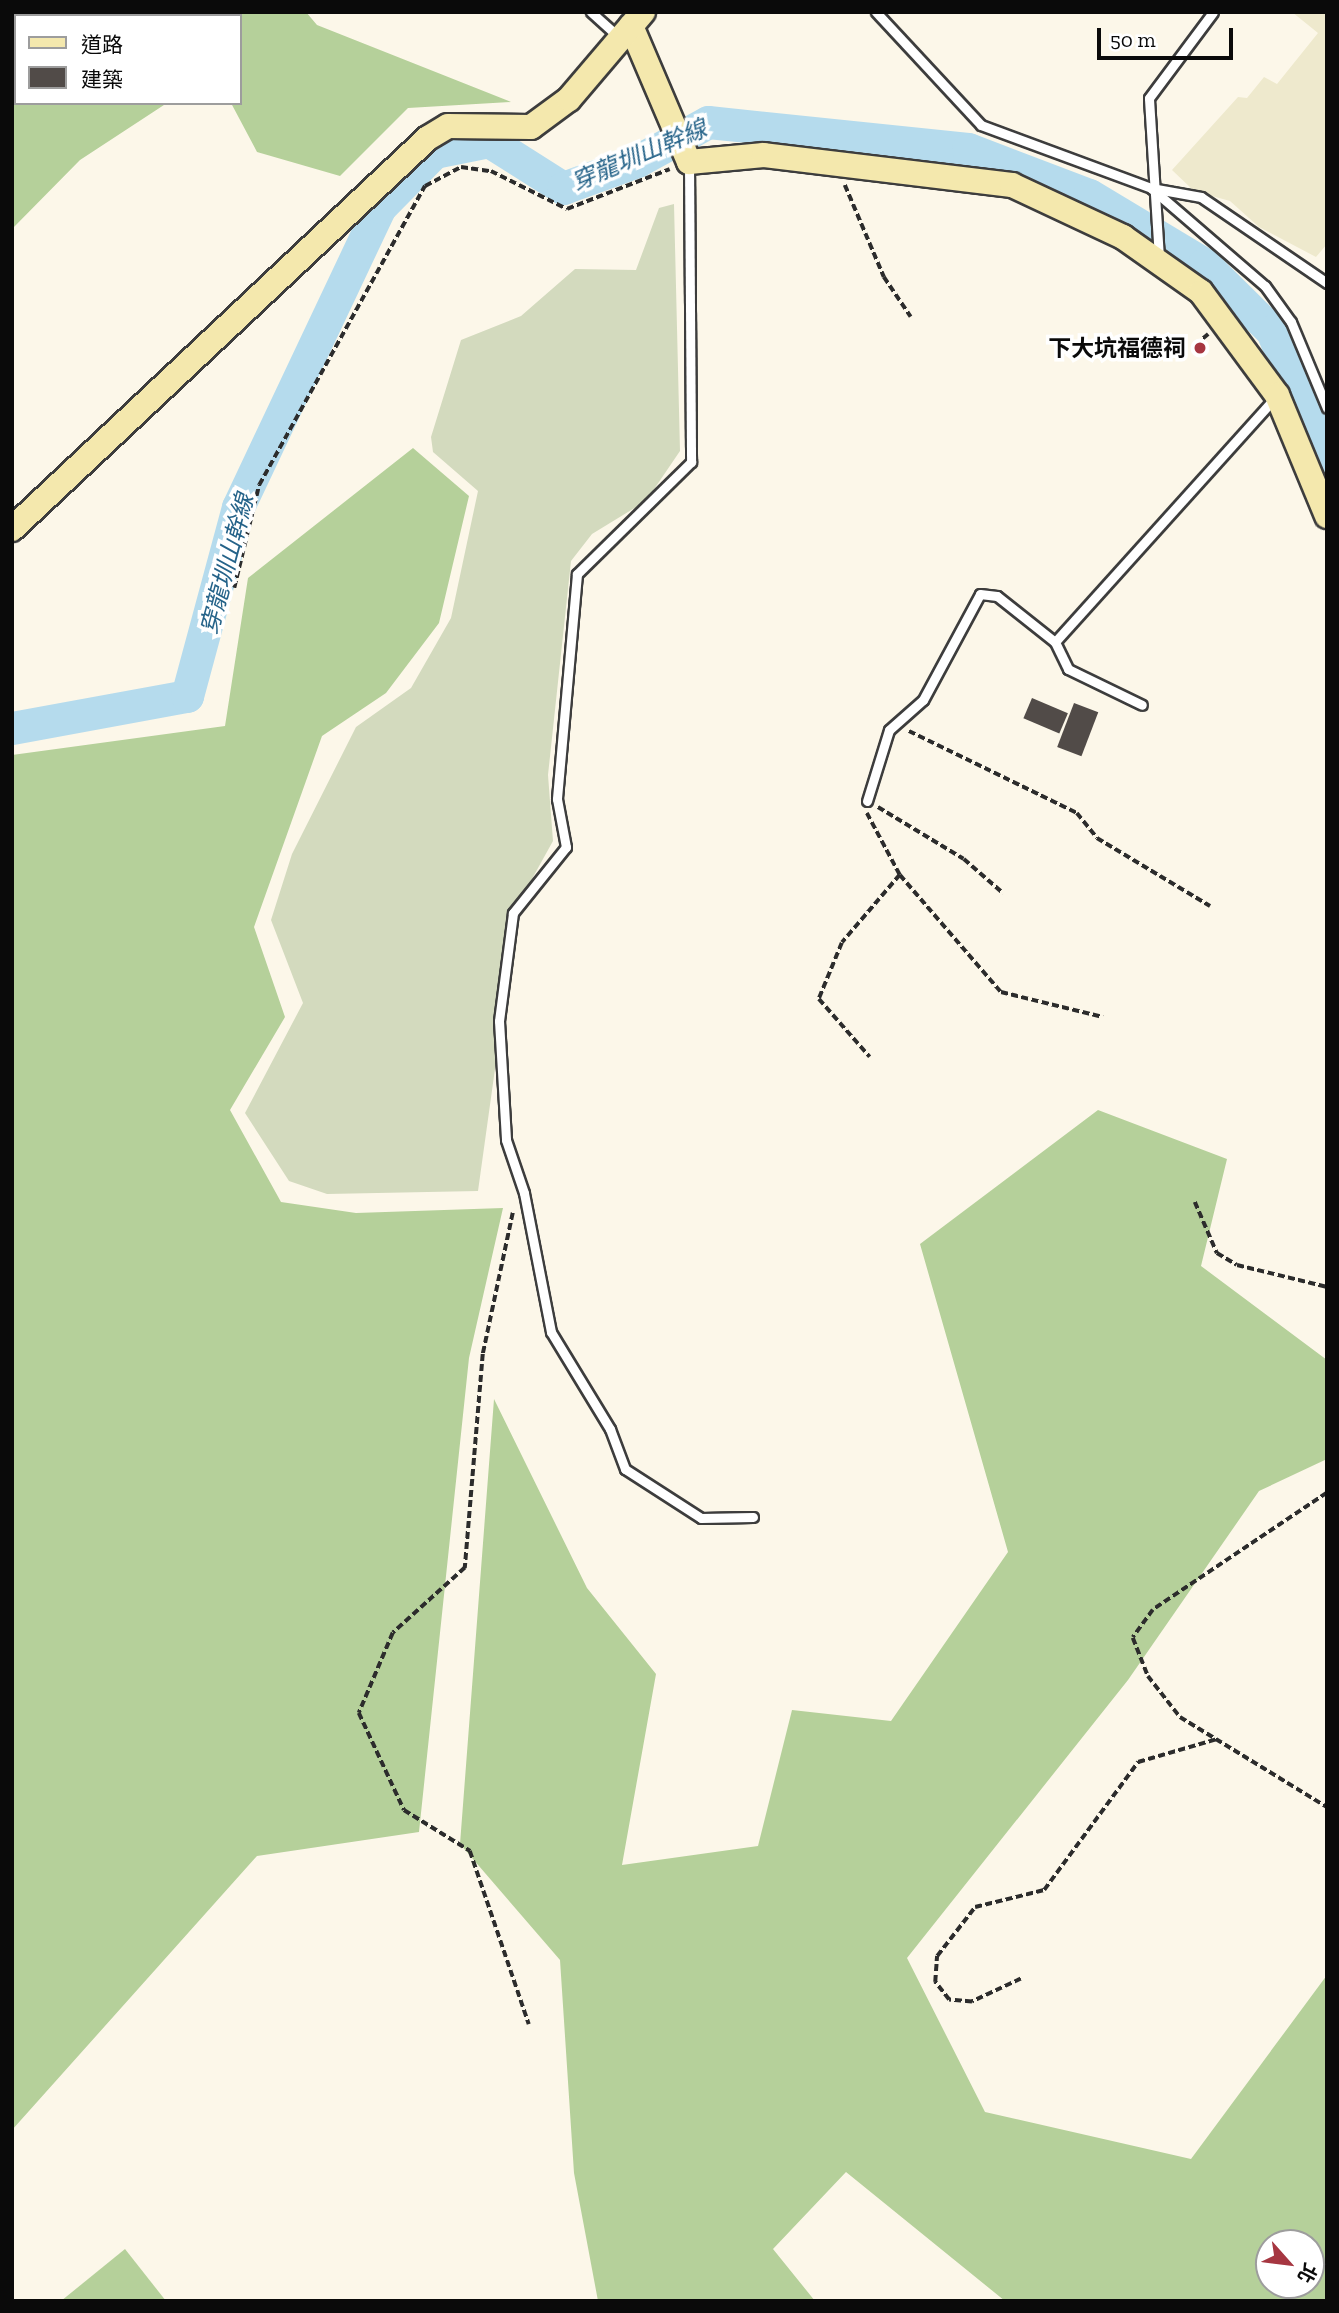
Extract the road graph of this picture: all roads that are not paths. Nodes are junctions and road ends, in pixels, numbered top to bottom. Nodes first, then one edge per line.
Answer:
1 (591, 12) edge
2 (876, 12) edge
3 (1213, 12) edge
4 (631, 26) edge
5 (689, 162) junction
6 (1151, 188) junction
7 (1159, 263) junction
8 (1327, 283) edge
9 (1277, 395) junction
10 (1327, 408) edge
11 (1327, 516) edge
12 (12, 529) edge
13 (1055, 642) junction
14 (1142, 705) dead end
15 (867, 801) road end
16 (753, 1517) dead end

1 - 4 lane
2 - 6 lane
3 - 6 lane
4 - 5 street
4 - 12 street
5 - 7 street
5 - 16 lane
6 - 7 lane
6 - 8 lane
6 - 10 lane
7 - 9 street
9 - 11 street
9 - 13 lane
13 - 14 lane
13 - 15 lane

